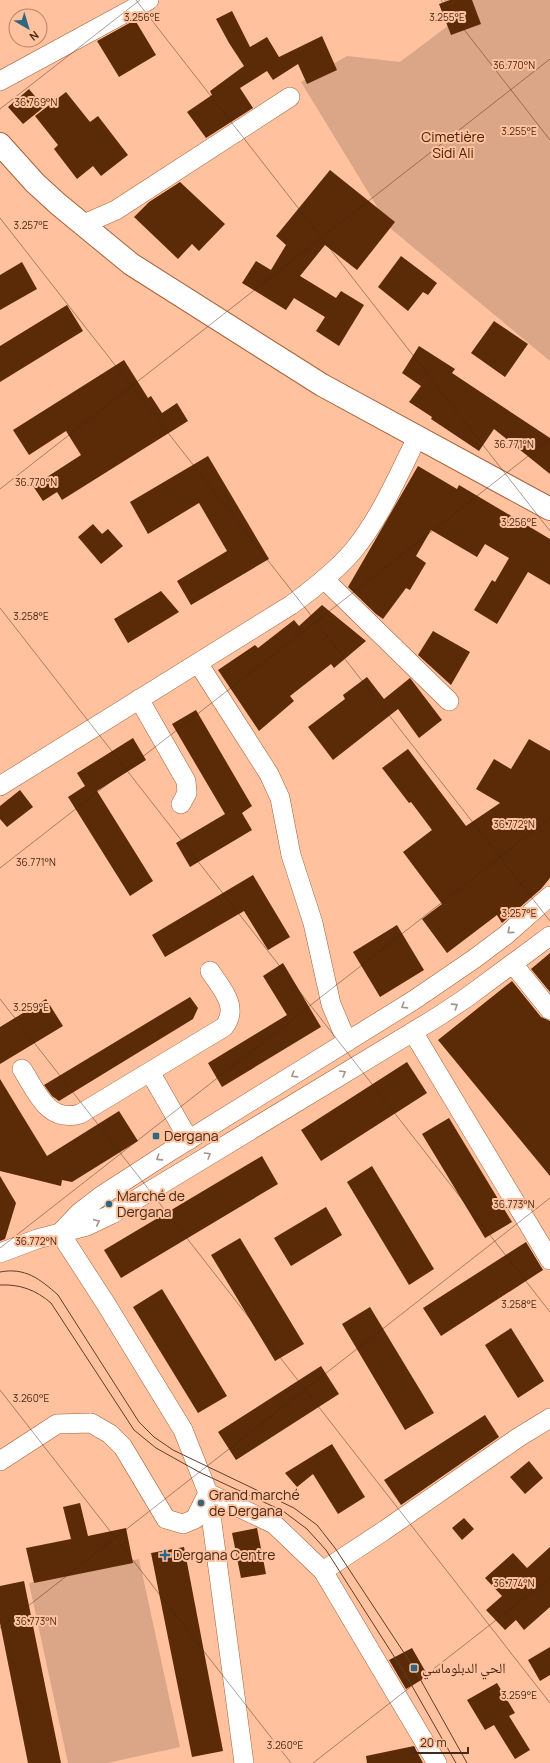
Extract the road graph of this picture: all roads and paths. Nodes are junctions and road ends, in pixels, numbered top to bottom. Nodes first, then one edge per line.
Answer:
1 (149, 0) edge
2 (0, 81) edge
3 (290, 97) dead end
4 (0, 144) edge
5 (82, 225) junction
6 (418, 436) junction
7 (550, 509) edge
8 (324, 579) junction
9 (198, 662) junction
10 (139, 699) junction
11 (449, 701) dead end
12 (0, 786) edge
13 (181, 804) dead end
14 (550, 896) edge
15 (550, 936) edge
16 (513, 964) junction
17 (210, 971) dead end
18 (550, 1010) edge
19 (370, 1028) junction
20 (414, 1032) junction
21 (347, 1042) junction
22 (382, 1050) junction
23 (22, 1069) dead end
24 (150, 1072) junction
25 (189, 1140) junction
26 (60, 1233) junction
27 (0, 1253) edge
28 (550, 1260) edge
29 (550, 1418) edge
30 (0, 1462) edge
31 (208, 1493) junction
32 (323, 1571) junction
33 (244, 1763) edge
34 (437, 1763) edge

1 - 2 street
3 - 5 street
4 - 5 main road
5 - 6 main road
6 - 7 main road
6 - 8 street
8 - 9 street
8 - 11 street
9 - 10 street
9 - 21 street
10 - 12 street
10 - 13 street
14 -> 19 street
15 - 16 street
16 - 18 street
20 -> 16 street
17 - 24 street
19 - 21 street
19 - 22 street
20 - 22 street
20 - 28 street
21 -> 25 street
26 -> 22 street
23 - 24 street
24 - 25 street
25 -> 26 street
26 - 27 street
26 - 31 street
29 - 32 street
30 - 31 street
31 - 32 street
31 - 33 street
32 - 34 street

